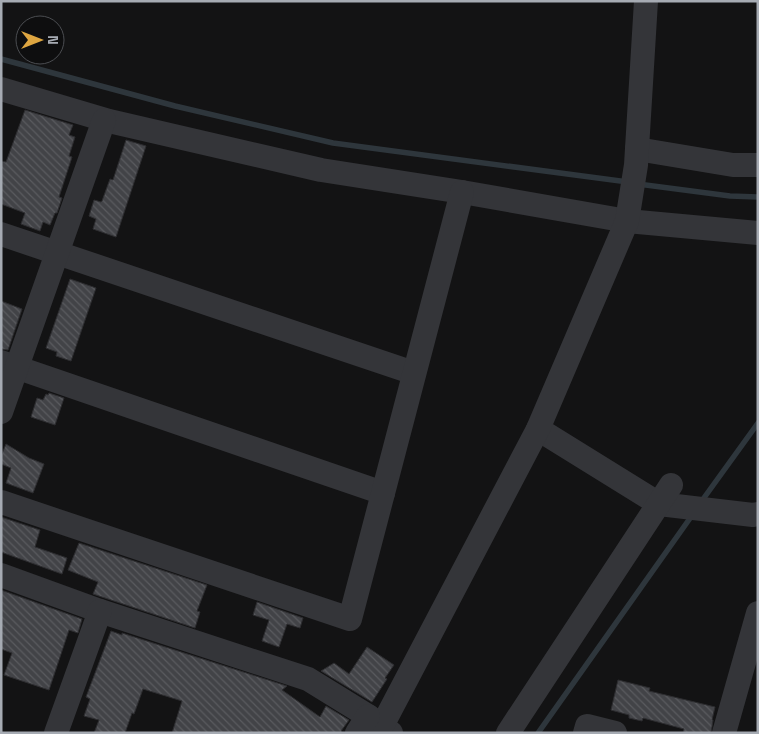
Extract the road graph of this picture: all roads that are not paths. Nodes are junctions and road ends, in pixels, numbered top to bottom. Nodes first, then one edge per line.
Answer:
1 (646, 1) edge
2 (1, 89) edge
3 (104, 120) junction
4 (637, 157) junction
5 (758, 165) edge
6 (462, 192) junction
7 (627, 216) junction
8 (758, 232) edge
9 (1, 234) edge
10 (57, 254) junction
11 (9, 365) edge
12 (414, 373) junction
13 (1, 412) edge
14 (538, 429) junction
15 (383, 493) junction
16 (666, 498) junction
17 (1, 502) edge
18 (758, 514) edge
19 (1, 575) edge
20 (100, 611) junction
21 (758, 613) edge
22 (374, 727) edge
23 (56, 733) edge
24 (508, 733) edge
25 (585, 733) edge
26 (615, 733) edge
27 (724, 733) edge

1 - 4 street
2 - 3 street
3 - 6 street
3 - 10 street
4 - 5 street
4 - 7 street
6 - 7 street
6 - 12 street
7 - 8 street
7 - 14 street
9 - 10 street
10 - 11 street
10 - 12 street
11 - 13 street
11 - 15 street
12 - 15 street
14 - 16 street
14 - 22 street
15 - 17 street
16 - 18 street
16 - 24 street
19 - 20 street
20 - 22 street
20 - 23 street
21 - 27 street
25 - 26 street

